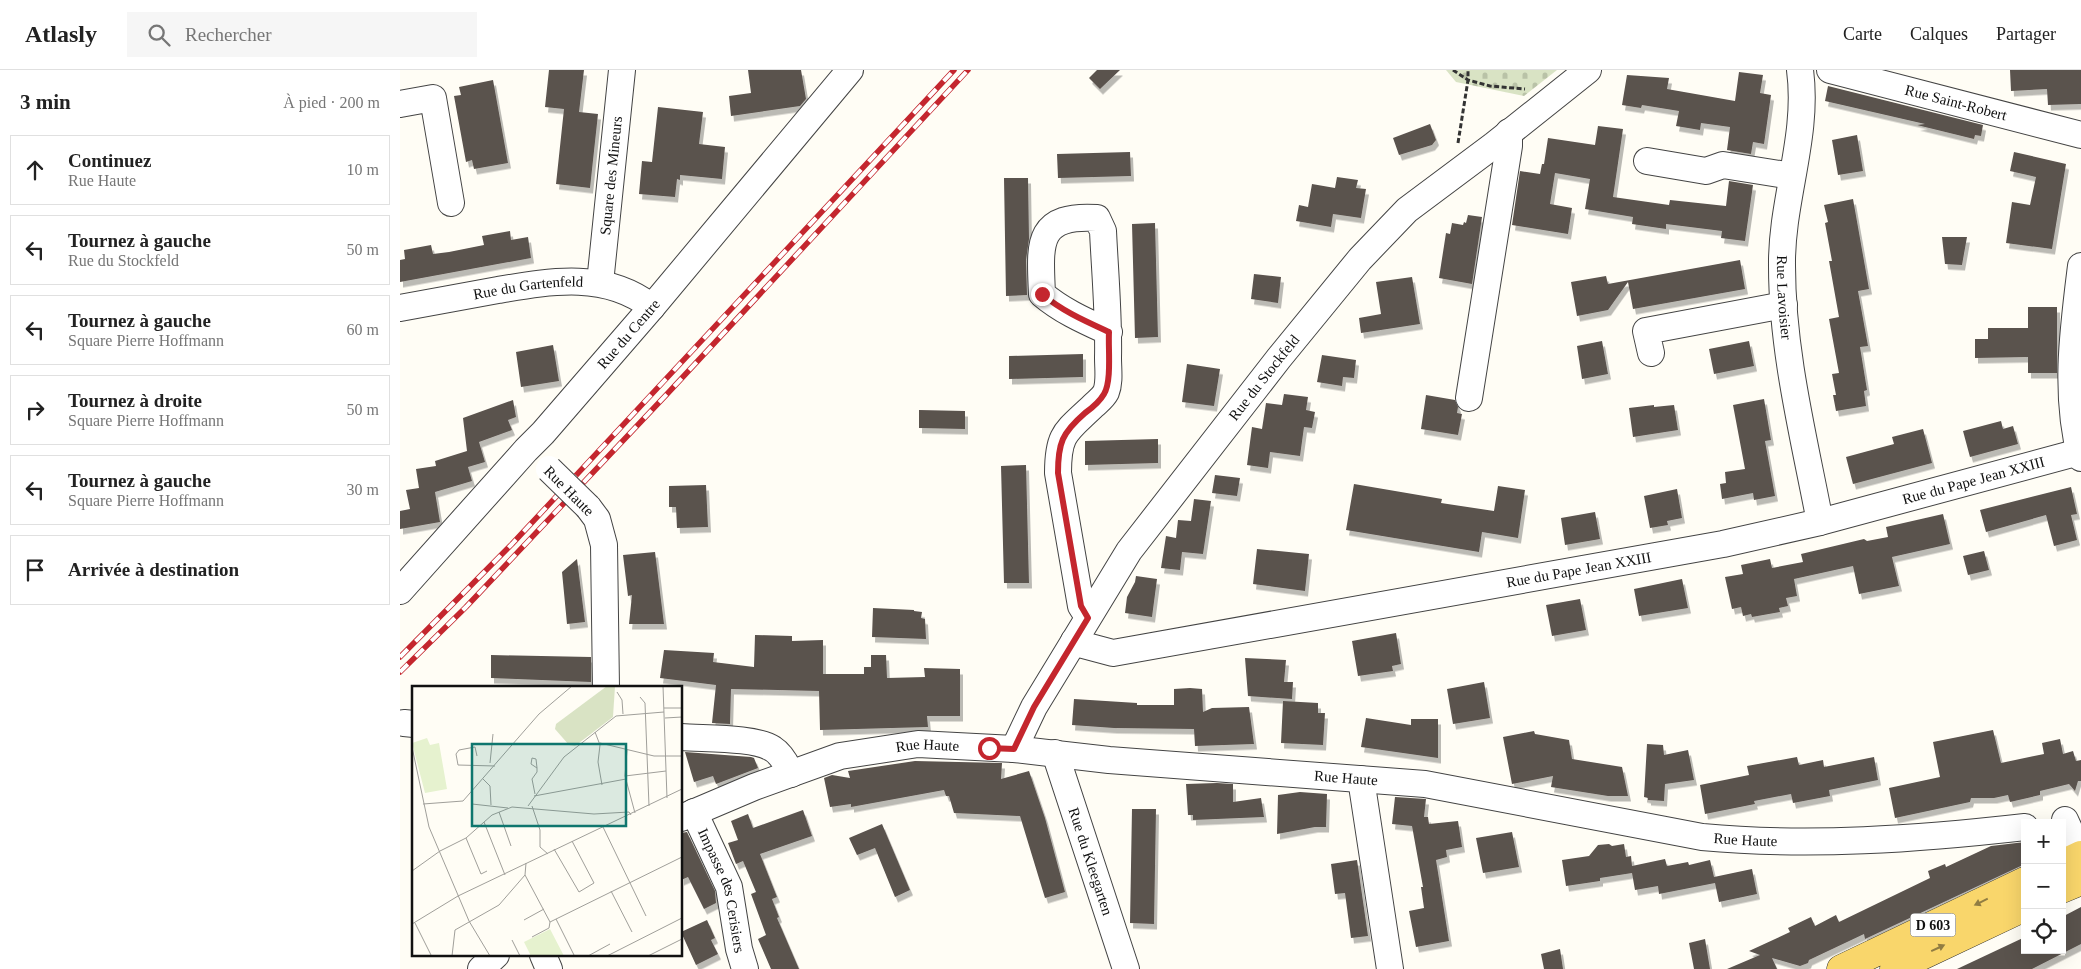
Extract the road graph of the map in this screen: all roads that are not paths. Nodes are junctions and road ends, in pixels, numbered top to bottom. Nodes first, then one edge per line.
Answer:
1 (622, 70) edge
2 (850, 70) edge
3 (1588, 70) edge
4 (1800, 70) edge
5 (1830, 70) edge
6 (400, 104) edge
7 (1510, 132) junction
8 (2081, 135) edge
9 (1647, 161) dead end
10 (1792, 176) junction
11 (450, 203) dead end
12 (2081, 266) edge
13 (600, 283) junction
14 (1784, 305) junction
15 (652, 307) junction
16 (400, 308) edge
17 (1109, 332) dead end
18 (1650, 353) dead end
19 (1470, 398) dead end
20 (2078, 425) edge
21 (526, 450) junction
22 (2080, 455) edge
23 (1820, 522) junction
24 (400, 591) edge
25 (1088, 618) junction
26 (1074, 641) junction
27 (606, 686) edge
28 (682, 737) edge
29 (1014, 749) junction
30 (1055, 753) junction
31 (791, 774) junction
32 (1361, 779) junction
33 (688, 815) edge
34 (2066, 821) edge
35 (2021, 827) edge
36 (2081, 855) edge
37 (2066, 862) edge
38 (2081, 880) edge
39 (2021, 883) edge
40 (2066, 887) edge
41 (2021, 909) edge
42 (495, 956) edge
43 (543, 956) edge
44 (481, 969) edge
45 (549, 969) edge
46 (745, 969) edge
47 (1126, 969) edge
48 (1390, 969) edge
49 (1841, 969) edge
50 (1894, 969) edge

1 - 13 street, Square des Mineurs
2 - 15 street, Rue du Centre
3 - 7 street, Rue du Stockfeld
4 - 10 street, Rue Lavoisier
5 - 8 street, Rue Saint-Robert
6 - 11 street
7 - 19 street
7 - 25 street, Rue du Stockfeld
9 - 10 street
10 - 14 street, Rue Lavoisier
12 - 20 street
13 - 15 street, Rue du Gartenfeld
13 - 16 street, Rue du Gartenfeld
14 - 18 street
14 - 23 street, Rue Lavoisier
15 - 21 street, Rue du Centre
17 - 25 street
20 - 22 street
21 - 24 street, Rue du Centre
21 - 27 street, Rue Haute, bridge
22 - 23 street, Rue du Pape Jean XXIII
23 - 26 street, Rue du Pape Jean XXIII
25 - 26 street, Rue du Stockfeld
26 - 29 street, Rue du Stockfeld
28 - 31 street
29 - 30 street, Rue Haute
29 - 31 street, Rue Haute
30 - 32 street, Rue Haute
30 - 47 street, Rue du Kleegarten
31 - 33 street, Rue Haute
32 - 35 street, Rue Haute
32 - 48 street
33 - 46 street, Impasse des Cerisiers
34 - 36 street
36 - 37 main road
38 - 40 main road
39 -> 49 main road, D 603
50 -> 41 main road, D 603
42 - 44 street
43 - 45 street

